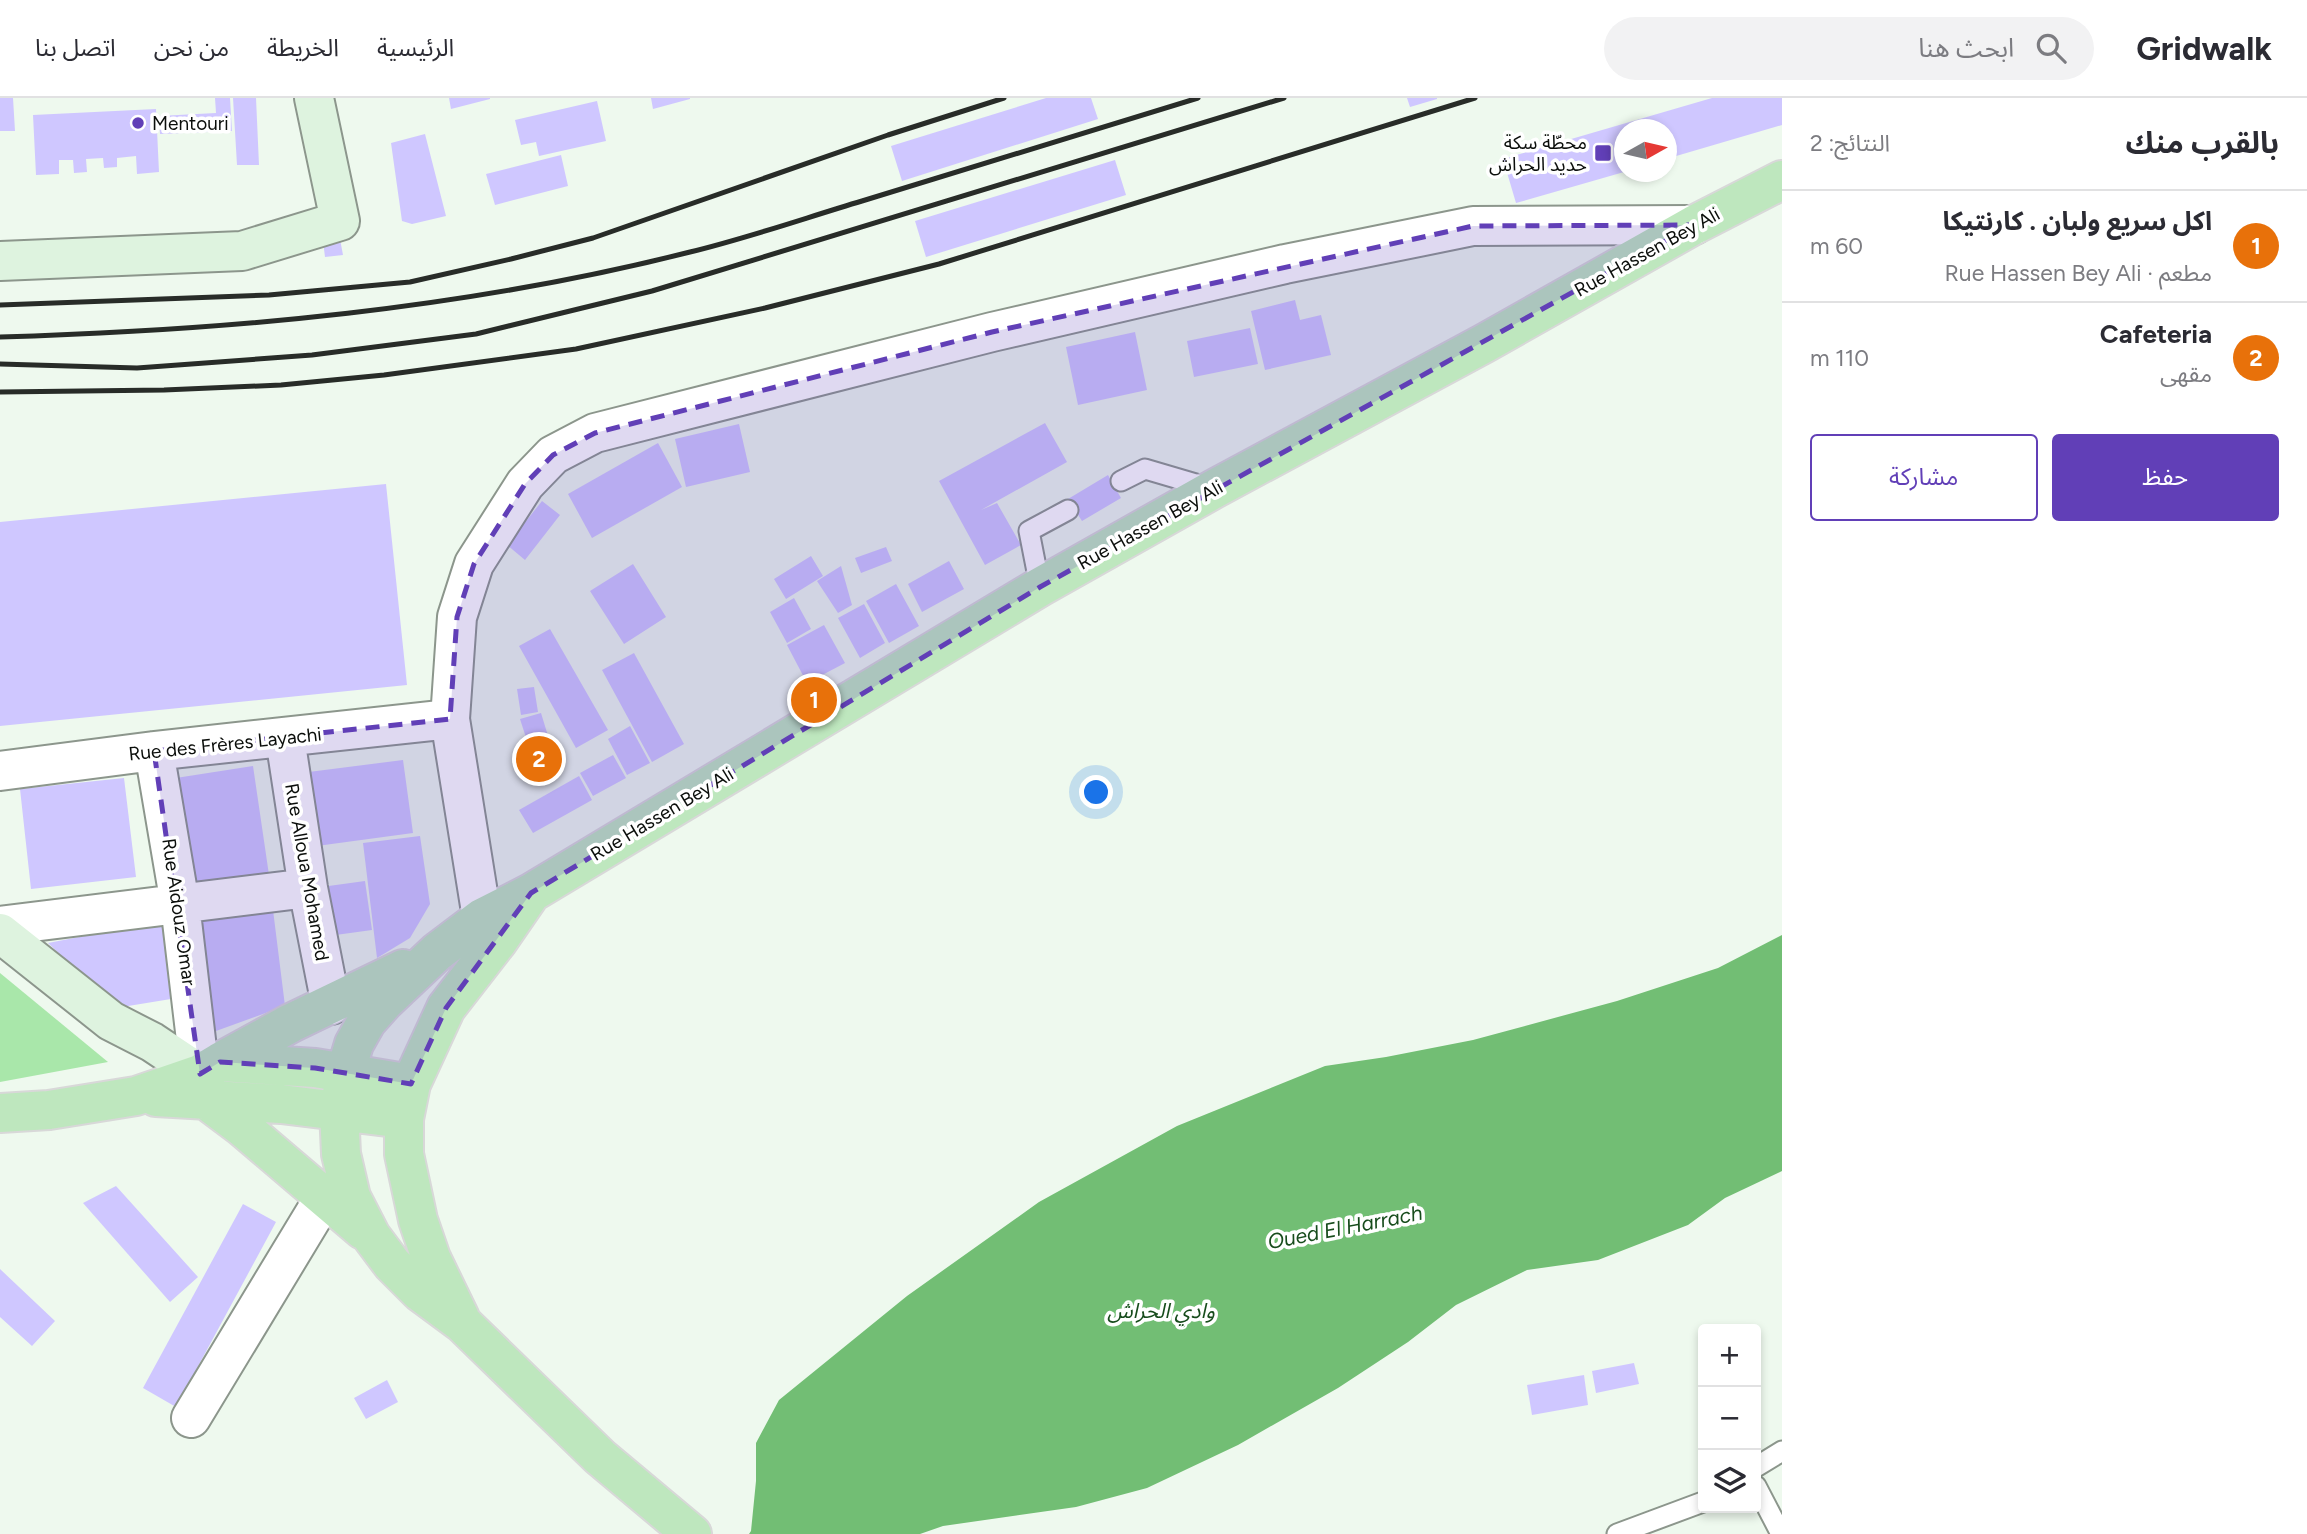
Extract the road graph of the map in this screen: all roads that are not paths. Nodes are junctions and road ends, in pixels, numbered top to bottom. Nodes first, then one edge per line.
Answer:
1 (314, 98) edge
2 (1782, 180) edge
3 (1694, 225) junction
4 (0, 261) edge
5 (1121, 481) dead end
6 (1214, 489) junction
7 (1068, 510) dead end
8 (1040, 587) junction
9 (450, 719) junction
10 (285, 738) junction
11 (154, 751) junction
12 (0, 771) edge
13 (308, 888) junction
14 (531, 893) junction
15 (180, 904) junction
16 (482, 918) junction
17 (0, 926) edge
18 (0, 933) edge
19 (437, 952) junction
20 (331, 1004) junction
21 (346, 1072) junction
22 (209, 1079) junction
23 (407, 1101) junction
24 (339, 1110) junction
25 (0, 1112) edge
26 (324, 1198) junction
27 (371, 1237) junction
28 (462, 1323) junction
29 (191, 1418) dead end
30 (1782, 1451) edge
31 (1761, 1464) edge
32 (1761, 1496) edge
33 (1698, 1504) edge
34 (692, 1534) edge
35 (1617, 1534) edge
36 (1781, 1534) edge

1 - 4 street
2 - 3 main road, Rue Hassen Bey Ali
3 - 6 main road, Rue Hassen Bey Ali
3 - 9 street
5 - 6 lane
6 - 8 main road, Rue Hassen Bey Ali
7 - 8 lane
8 - 14 main road, Rue Hassen Bey Ali
9 - 10 street, Rue des Frères Layachi
9 - 16 street
10 - 11 street, Rue des Frères Layachi
10 - 13 street, Rue Alloua Mohamed
11 - 12 street, Rue des Frères Layachi
11 - 15 street, Rue Aidouz Omar
13 - 15 street
13 - 20 street, Rue Alloua Mohamed
14 - 16 main road, Rue Hassen Bey Ali
14 - 23 main road
15 - 17 street
15 - 22 street, Rue Aidouz Omar
16 - 19 main road, Rue Hassen Bey Ali
18 - 22 street
19 - 20 main road
19 - 21 main road
20 - 22 main road
21 - 22 main road
21 - 23 main road
21 - 24 main road
22 - 24 main road
22 - 25 main road
22 - 26 main road
23 - 24 main road
23 - 28 main road
24 - 27 main road
26 - 27 main road
26 - 29 street
27 - 28 main road
28 - 34 main road
30 - 31 lane
32 - 36 lane
33 - 35 lane

